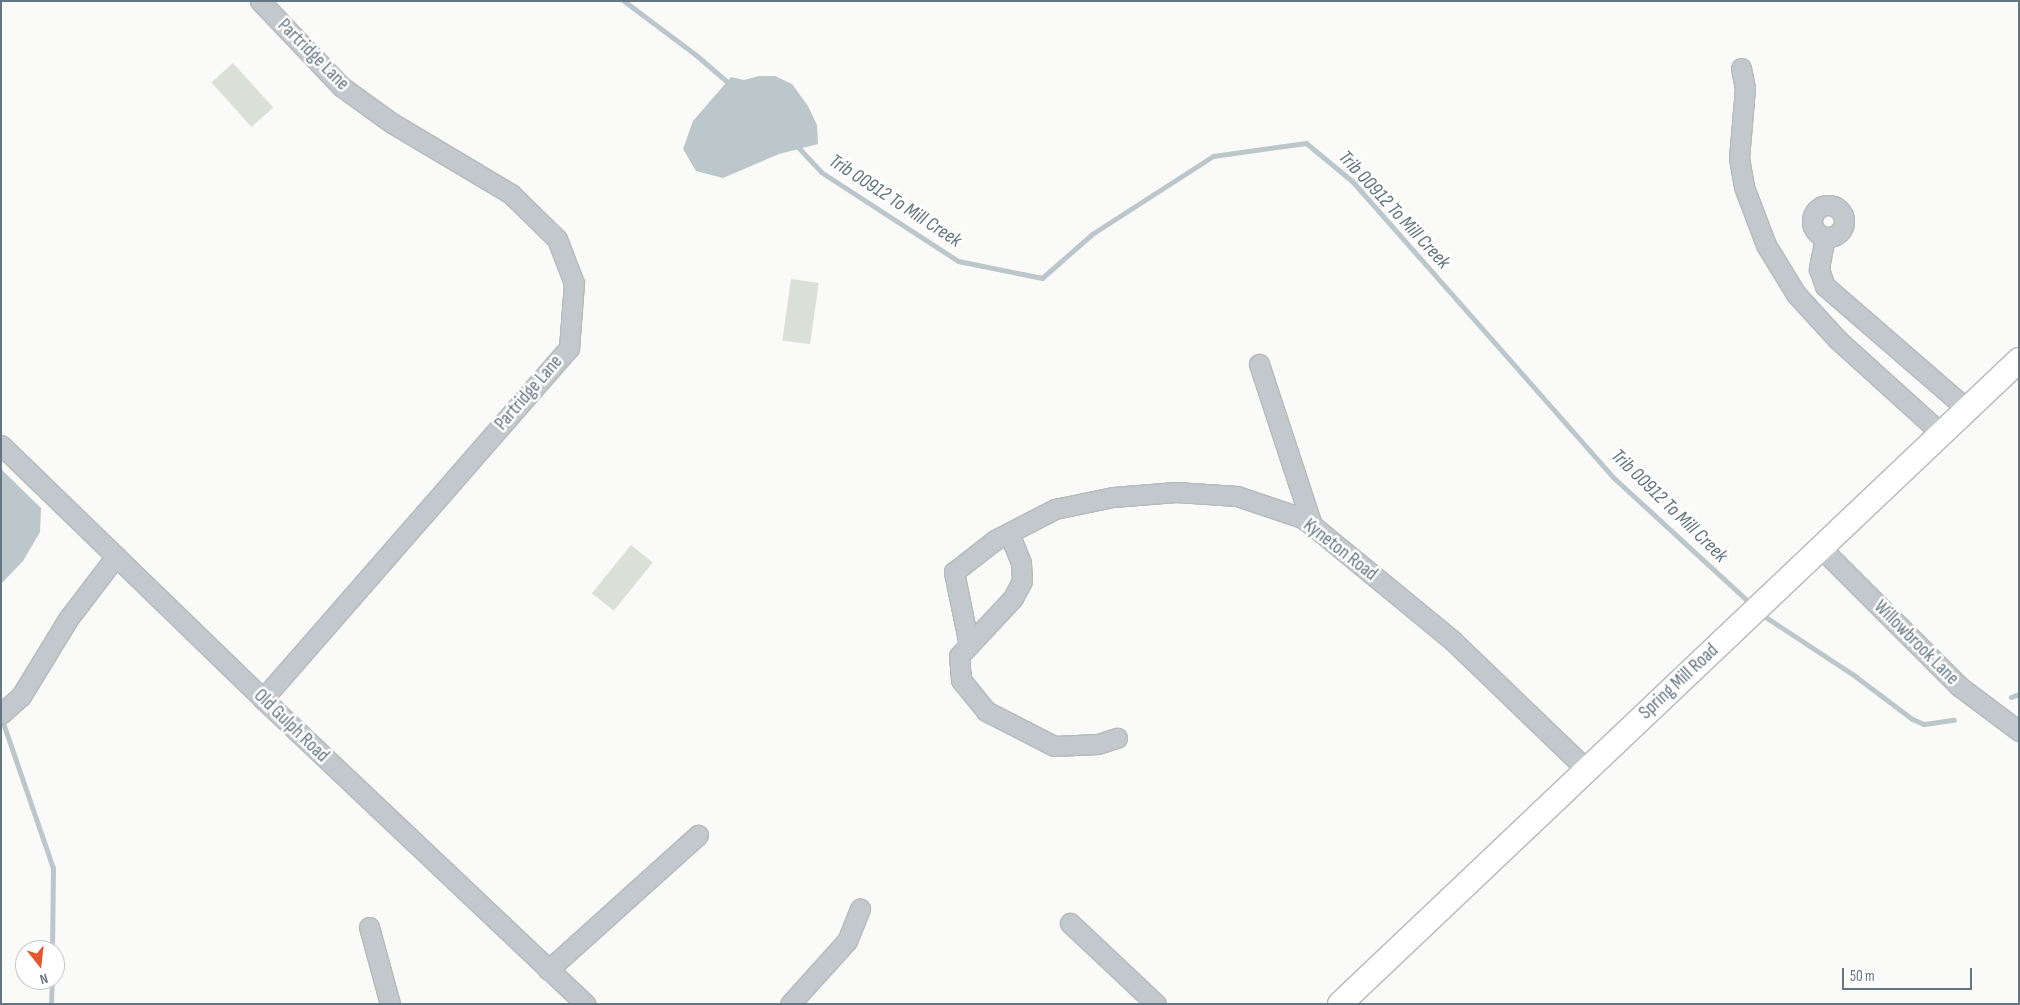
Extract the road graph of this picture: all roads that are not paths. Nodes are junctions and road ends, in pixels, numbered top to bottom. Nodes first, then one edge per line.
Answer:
1 (260, 1) edge
2 (1741, 68) dead end
3 (1825, 237) dead end
4 (2019, 360) edge
5 (1259, 364) dead end
6 (1967, 409) junction
7 (1942, 432) junction
8 (1, 444) edge
9 (1312, 525) junction
10 (1009, 533) junction
11 (1820, 547) junction
12 (116, 556) junction
13 (969, 645) junction
14 (263, 699) junction
15 (4, 711) edge
16 (2019, 731) edge
17 (1117, 738) dead end
18 (1586, 769) junction
19 (698, 835) dead end
20 (860, 909) dead end
21 (1070, 923) dead end
22 (369, 927) dead end
23 (548, 970) junction
24 (390, 1004) edge
25 (585, 1004) edge
26 (790, 1004) edge
27 (1156, 1004) edge
28 (1340, 1004) edge

1 - 14 street, Partridge Lane
2 - 7 street
3 - 6 street
4 - 6 main road, Spring Mill Road
5 - 9 street
6 - 7 main road, Spring Mill Road
7 - 11 main road, Spring Mill Road
8 - 12 street, Old Gulph Road
9 - 10 street, Kyneton Road
9 - 18 street, Kyneton Road
10 - 13 street
10 - 13 street, Kyneton Road
11 - 16 street, Willowbrook Lane
11 - 18 main road, Spring Mill Road
12 - 14 street, Old Gulph Road
12 - 15 street
13 - 17 street
14 - 23 street, Old Gulph Road
18 - 28 main road, Spring Mill Road
19 - 23 street
20 - 26 street
21 - 27 street
22 - 24 street
23 - 25 street, Old Gulph Road

